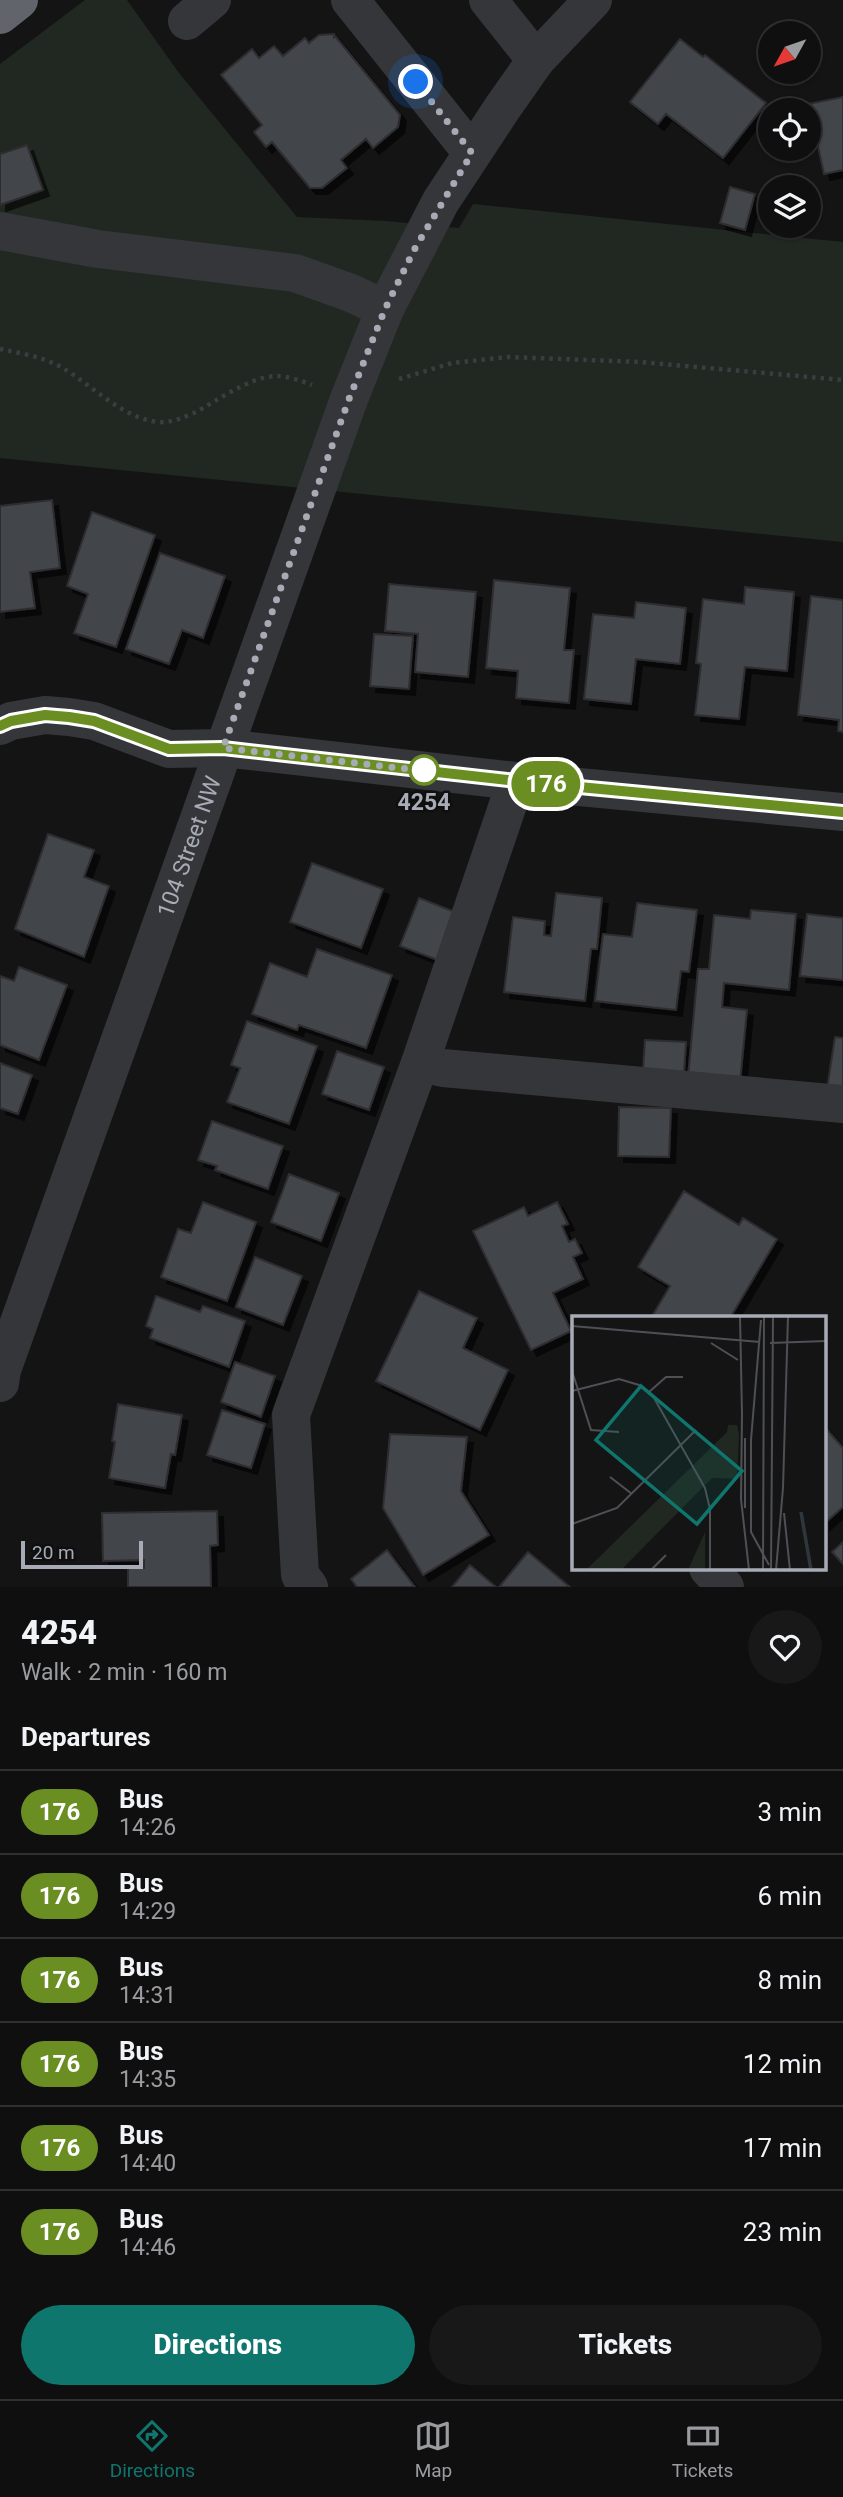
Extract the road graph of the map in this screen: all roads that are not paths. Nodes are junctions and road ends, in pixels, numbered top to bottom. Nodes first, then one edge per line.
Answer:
1 (19, 0) edge
2 (350, 0) edge
3 (488, 0) edge
4 (593, 0) edge
5 (0, 15) edge
6 (536, 60) junction
7 (472, 153) junction
8 (0, 232) edge
9 (385, 309) junction
10 (0, 726) edge
11 (223, 748) junction
12 (516, 781) junction
13 (843, 812) edge
14 (420, 1063) junction
15 (843, 1104) edge
16 (0, 1383) edge
17 (710, 1570) edge
18 (309, 1587) edge
19 (725, 1587) edge

1 - 5 highway
2 - 7 street
3 - 6 street
4 - 6 street, 104 Street NW
6 - 7 street, 104 Street NW
7 - 9 street, 104 Street NW
8 - 9 street
9 - 11 street, 104 Street NW
10 - 11 street
11 - 12 street
11 - 16 street, 104 Street NW
12 - 13 street
12 - 14 street
14 - 15 street
14 - 18 street
17 - 19 street

